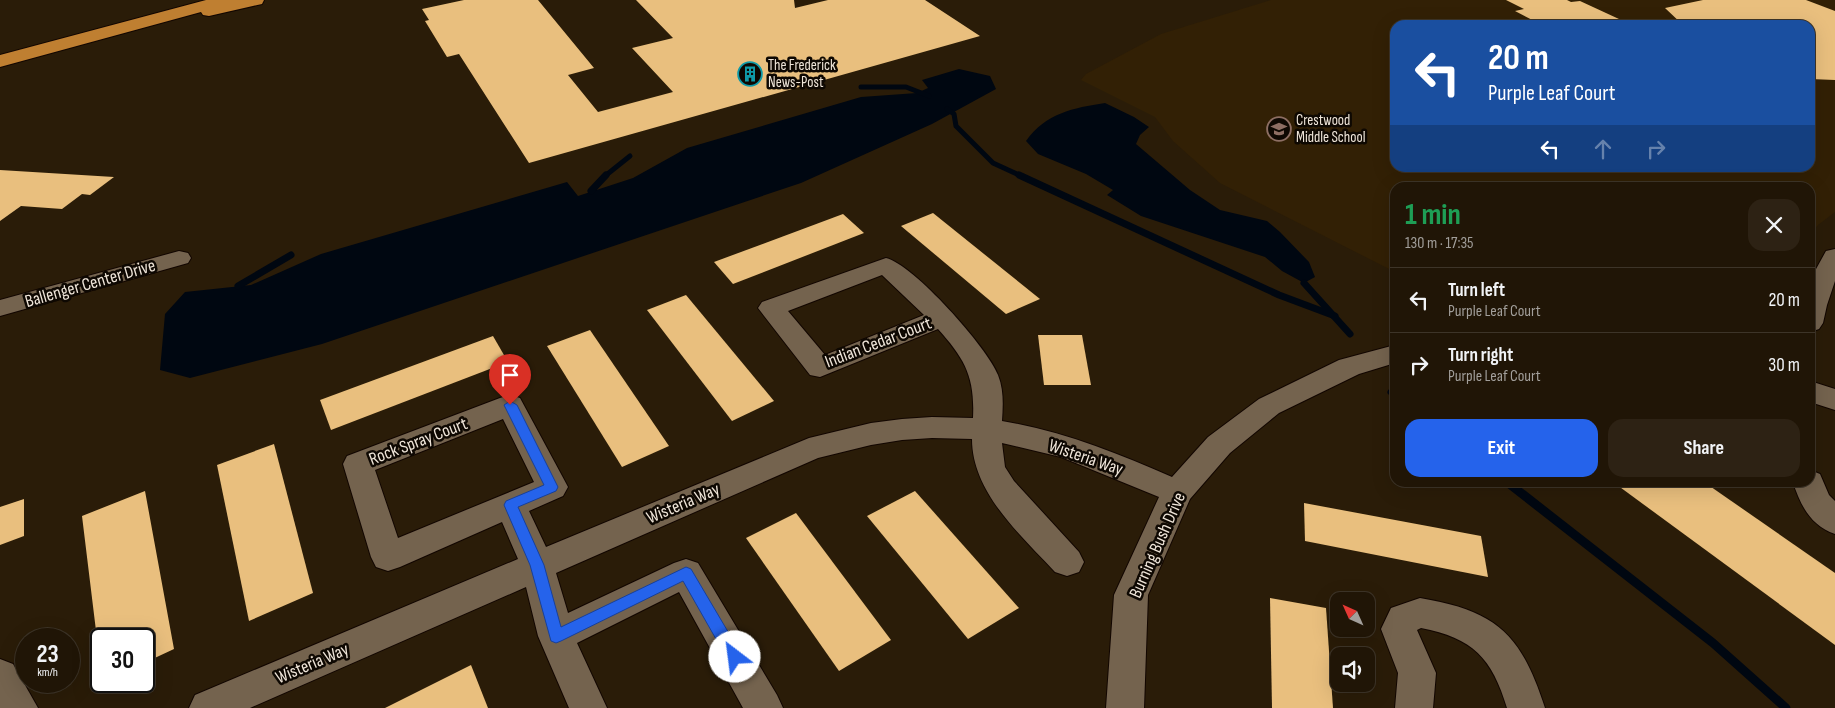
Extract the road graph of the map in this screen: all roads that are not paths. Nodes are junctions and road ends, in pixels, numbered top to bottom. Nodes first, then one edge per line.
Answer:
1 (225, 0) edge
2 (256, 0) edge
3 (47, 49) junction
4 (0, 62) edge
5 (1835, 256) edge
6 (180, 258) dead end
7 (1815, 300) edge
8 (0, 308) edge
9 (941, 318) junction
10 (1390, 355) edge
11 (1815, 393) edge
12 (1835, 400) edge
13 (986, 430) junction
14 (1810, 487) edge
15 (1178, 492) junction
16 (510, 505) junction
17 (1835, 521) edge
18 (1067, 562) dead end
19 (537, 565) junction
20 (556, 636) junction
21 (0, 676) edge
22 (19, 708) edge
23 (208, 708) edge
24 (588, 708) edge
25 (762, 708) edge
26 (1125, 708) edge
27 (1414, 708) edge
28 (1526, 708) edge

1 - 3 highway
2 - 3 highway
3 - 4 highway
5 - 7 street
6 - 8 street, Ballenger Center Drive
9 - 9 street, Indian Cedar Court
9 - 13 street, Indian Cedar Court
10 - 15 street, Burning Bush Drive
11 - 12 street
13 - 15 street, Wisteria Way
13 - 18 street, Indian Cedar Court
13 - 19 street, Wisteria Way
14 - 17 street
15 - 26 street, Burning Bush Drive
16 - 16 street, Rock Spray Court
16 - 19 street
19 - 20 street
19 - 23 street, Wisteria Way
20 - 24 street
20 - 25 street
21 - 22 street
27 - 28 street

